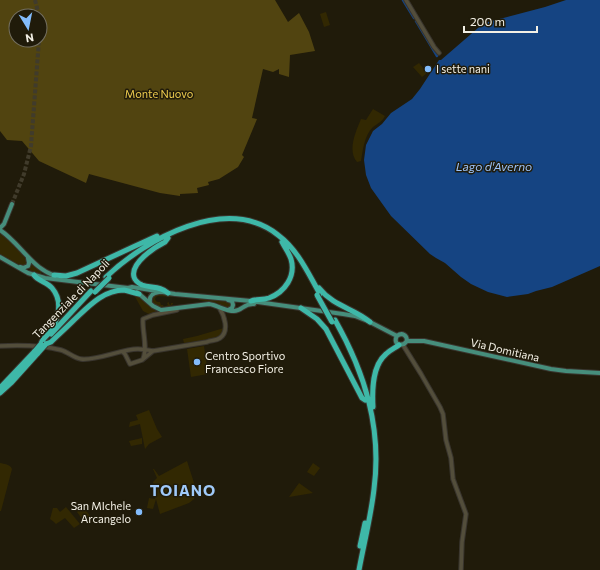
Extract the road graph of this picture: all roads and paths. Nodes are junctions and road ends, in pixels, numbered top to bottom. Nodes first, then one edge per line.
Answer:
1 (406, 0) edge
2 (439, 53) dead end
3 (12, 204) tunnel mouth
4 (4, 224) junction
5 (0, 229) edge
6 (8, 236) junction
7 (166, 237) junction
8 (282, 242) junction
9 (28, 256) junction
10 (0, 257) edge
11 (302, 266) junction
12 (18, 267) junction
13 (44, 271) junction
14 (36, 275) junction
15 (54, 275) junction
16 (312, 280) junction
17 (75, 281) junction
18 (128, 288) junction
19 (161, 292) junction
20 (168, 293) junction
21 (139, 294) junction
22 (319, 295) junction
23 (226, 299) junction
24 (251, 301) junction
25 (150, 303) junction
26 (259, 303) junction
27 (186, 307) junction
28 (220, 307) junction
29 (301, 308) junction
30 (228, 310) junction
31 (334, 321) junction
32 (370, 322) junction
33 (397, 336) junction
34 (407, 341) junction
35 (44, 344) junction
36 (401, 345) junction
37 (0, 346) edge
38 (140, 349) junction
39 (145, 349) junction
40 (129, 350) junction
41 (153, 351) junction
42 (36, 352) junction
43 (121, 352) junction
44 (126, 355) junction
45 (143, 359) junction
46 (600, 373) edge
47 (0, 388) edge
48 (0, 393) edge
49 (365, 400) junction
50 (372, 416) junction
51 (356, 570) edge
52 (359, 570) edge
53 (461, 570) edge

1 - 2 street
3 - 4 main road
4 - 5 main road
4 - 6 main road
5 - 6 main road
6 - 9 main road
7 - 8 highway, Tangenziale di Napoli
7 - 11 highway, Tangenziale di Napoli
7 - 15 highway
7 - 20 highway
7 - 35 highway, Tangenziale di Napoli, bridge
8 - 11 highway, Tangenziale di Napoli
8 - 24 highway
9 - 12 main road
9 - 13 main road
10 - 12 main road
11 - 16 highway, Tangenziale di Napoli
11 - 22 highway, Tangenziale di Napoli
12 - 14 main road
13 - 14 main road
13 - 15 main road
14 - 17 main road
14 - 35 highway
15 - 17 main road
16 - 22 highway, Tangenziale di Napoli
16 - 32 highway
17 - 18 main road
18 - 19 main road
18 - 21 main road
19 - 20 main road
19 - 25 main road
20 - 23 main road
21 - 25 main road
21 - 35 highway
22 - 31 highway, bridge
23 - 24 main road
23 - 30 main road
24 - 26 main road
25 - 27 main road
26 - 29 main road
26 - 30 main road
27 - 28 main road
27 - 39 street
28 - 30 main road
28 - 41 street
29 - 32 main road
29 - 49 highway
31 - 49 highway
31 - 50 highway
32 - 33 main road
33 - 34 main road
33 - 36 main road
34 - 36 main road
34 - 46 main road, Via Domitiana
35 - 42 highway, Tangenziale di Napoli, bridge
36 - 50 highway
36 - 53 street
37 - 43 street
38 - 39 street
38 - 40 street
38 - 45 street
39 - 41 street
39 - 45 street
40 - 43 street
40 - 44 street
41 - 45 street
42 - 47 highway, Tangenziale di Napoli
42 - 48 highway, Tangenziale di Napoli
43 - 44 street
44 - 45 street
49 - 51 highway
50 - 52 highway

